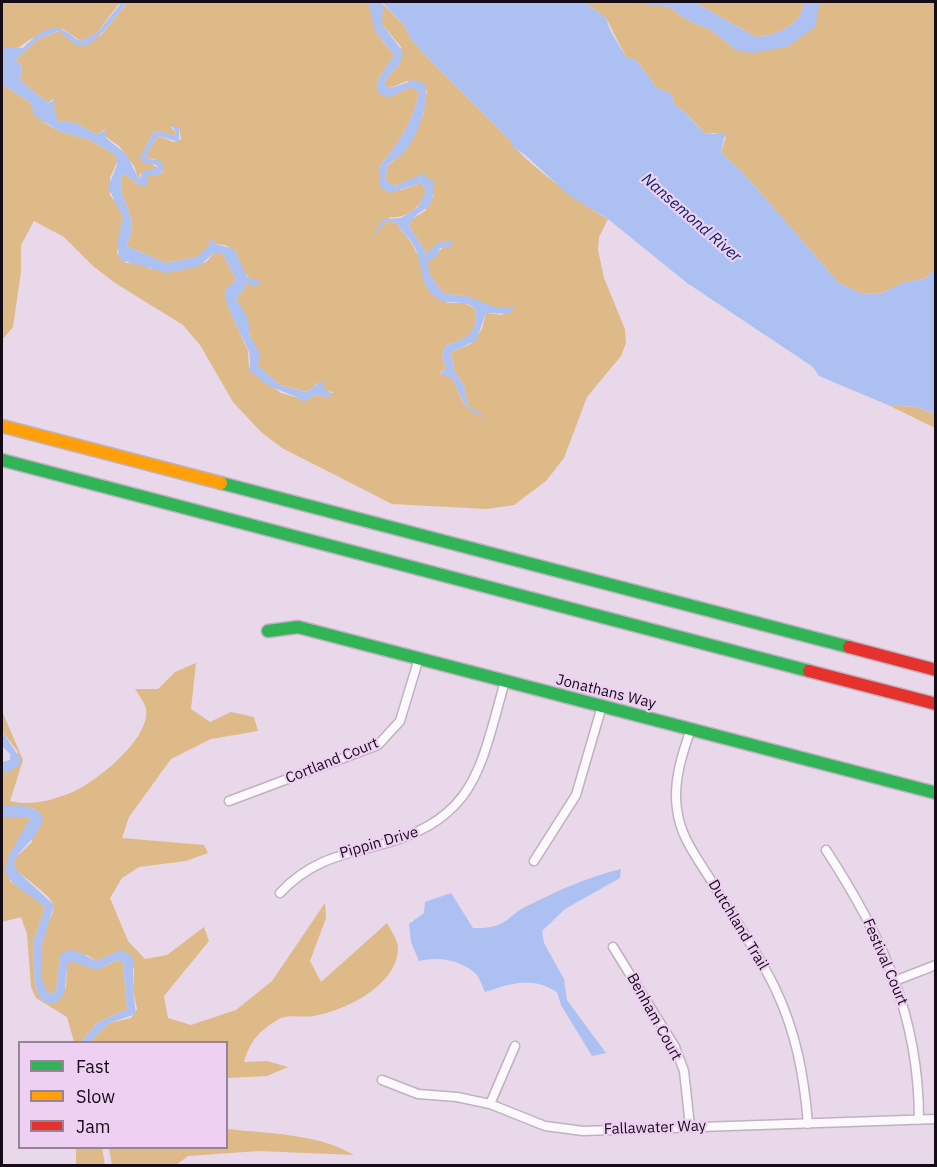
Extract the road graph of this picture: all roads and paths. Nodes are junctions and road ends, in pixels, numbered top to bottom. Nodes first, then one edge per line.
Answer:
1 (2, 426) edge
2 (2, 460) edge
3 (268, 631) dead end
4 (419, 658) junction
5 (936, 670) edge
6 (505, 681) junction
7 (936, 704) edge
8 (602, 706) junction
9 (691, 729) junction
10 (936, 793) edge
11 (229, 801) dead end
12 (826, 850) dead end
13 (534, 861) dead end
14 (280, 893) dead end
15 (613, 947) dead end
16 (936, 966) edge
17 (897, 980) junction
18 (515, 1046) dead end
19 (382, 1080) dead end
20 (489, 1104) junction
21 (936, 1119) edge
22 (919, 1120) junction
23 (808, 1124) junction
24 (690, 1126) junction

1 - 5 main road
2 - 7 main road
3 - 4 main road, Jonathans Way
4 - 6 main road, Jonathans Way
4 - 11 street, Cortland Court
6 - 8 main road, Jonathans Way
6 - 14 street, Pippin Drive
8 - 9 main road, Jonathans Way
8 - 13 street
9 - 10 main road, Jonathans Way
9 - 23 street, Dutchland Trail
12 - 17 street, Festival Court
15 - 24 street, Benham Court
16 - 17 street
17 - 22 street, Festival Court
18 - 20 street
19 - 20 street, Fallawater Way
20 - 24 street, Fallawater Way
21 - 22 street, Fallawater Way
22 - 23 street, Fallawater Way
23 - 24 street, Fallawater Way

